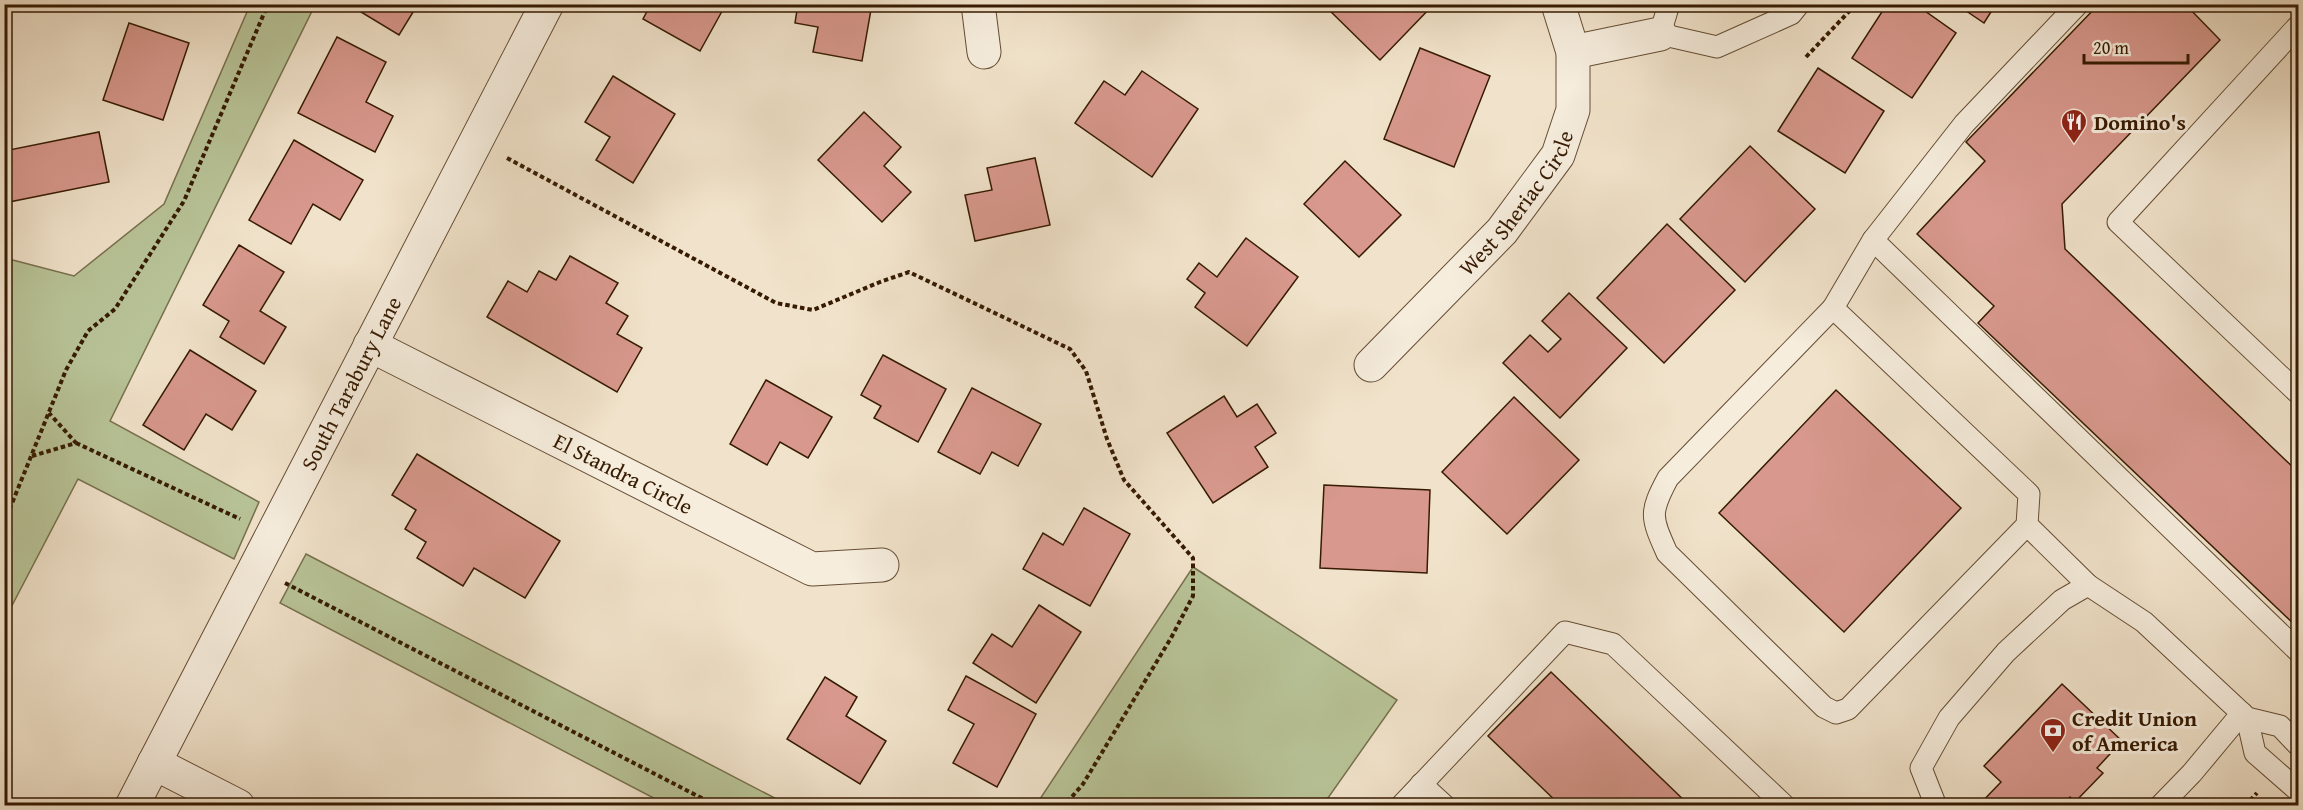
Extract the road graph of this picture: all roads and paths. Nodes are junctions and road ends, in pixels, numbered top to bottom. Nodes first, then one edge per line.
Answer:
1 (268, 4) edge
2 (547, 4) edge
3 (978, 4) edge
4 (1558, 4) edge
5 (1799, 4) edge
6 (1856, 4) edge
7 (2078, 4) edge
8 (1665, 19) edge
9 (2298, 26) edge
10 (984, 52) dead end
11 (1573, 52) junction
12 (1806, 57) dead end
13 (507, 158) dead end
14 (1873, 240) junction
15 (1833, 308) junction
16 (370, 345) junction
17 (1371, 365) dead end
18 (2298, 393) edge
19 (50, 413) junction
20 (76, 443) junction
21 (31, 457) junction
22 (4, 495) edge
23 (12, 506) junction
24 (240, 519) dead end
25 (4, 523) edge
26 (2027, 525) junction
27 (882, 565) dead end
28 (284, 582) dead end
29 (2088, 585) junction
30 (2298, 651) edge
31 (2244, 715) junction
32 (2298, 745) edge
33 (154, 764) junction
34 (1421, 784) junction
35 (2298, 789) edge
36 (132, 806) edge
37 (238, 806) edge
38 (717, 806) edge
39 (1064, 806) edge
40 (1401, 806) edge
41 (1445, 806) edge
42 (1785, 806) edge
43 (1936, 806) edge
44 (2160, 806) edge

1 - 19 path
2 - 16 street, South Tarabury Lane
3 - 10 street
4 - 11 street, West Sheriac Circle
5 - 8 lane
6 - 12 path
7 - 14 lane
8 - 11 street
9 - 18 lane
11 - 17 street, West Sheriac Circle
13 - 39 path
14 - 15 lane
14 - 30 lane
15 - 26 lane
15 - 26 lane
16 - 27 street, El Standra Circle
16 - 33 street, South Tarabury Lane
19 - 20 path
19 - 21 path
20 - 21 path
20 - 24 path
21 - 23 path
22 - 23 path
23 - 25 path
26 - 29 lane
28 - 38 path
29 - 31 lane
29 - 43 lane
31 - 32 lane
31 - 35 lane
31 - 44 lane
33 - 36 street, South Tarabury Lane
33 - 37 street
34 - 40 lane
34 - 41 lane
34 - 42 lane

